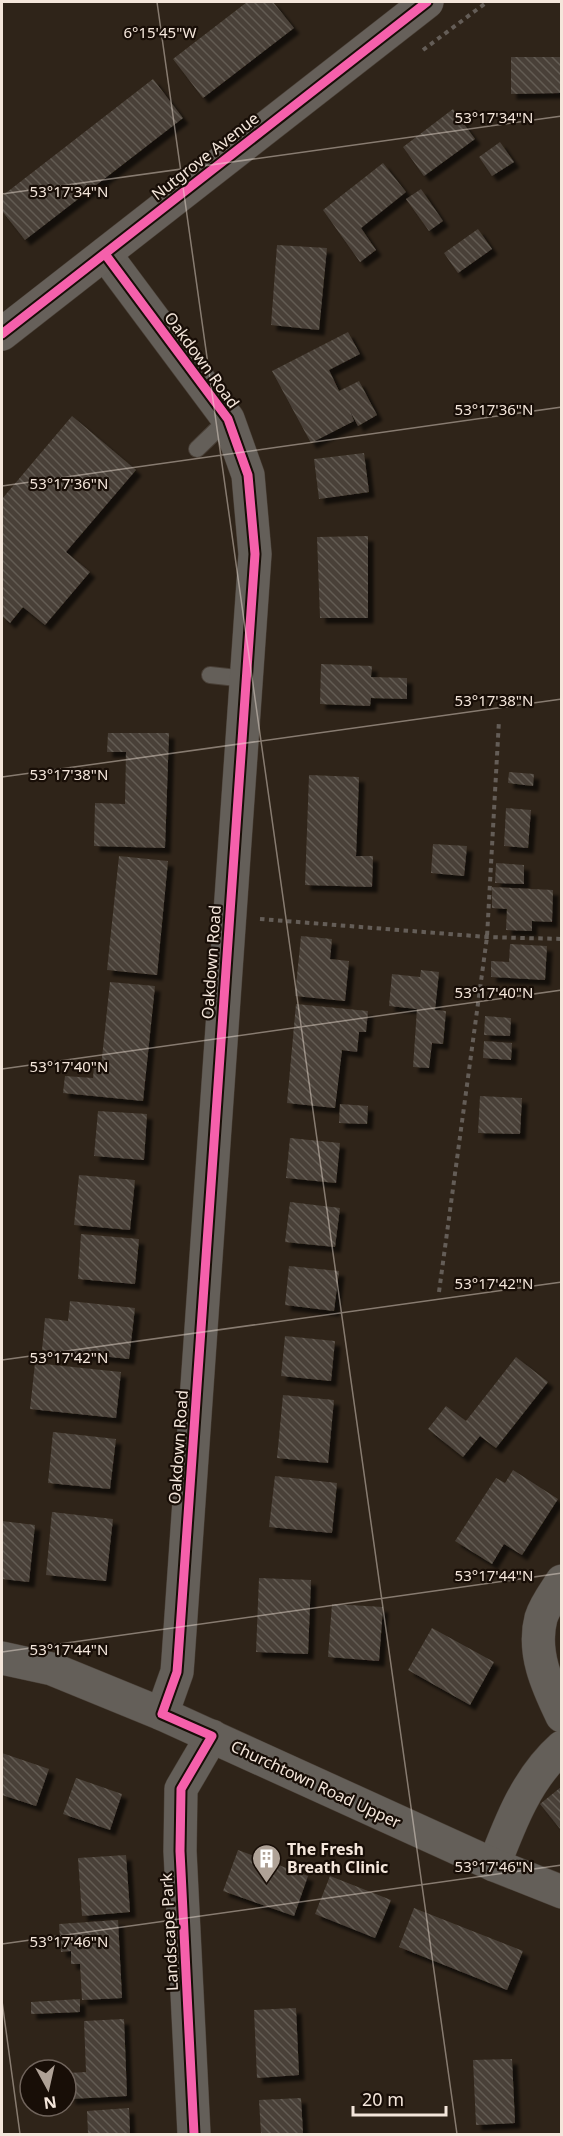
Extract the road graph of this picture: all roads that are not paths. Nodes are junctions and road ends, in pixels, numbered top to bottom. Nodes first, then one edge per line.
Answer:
1 (427, 2) edge
2 (105, 254) junction
3 (2, 334) edge
4 (228, 419) junction
5 (197, 449) dead end
6 (210, 675) dead end
7 (246, 679) junction
8 (561, 1581) edge
9 (2, 1658) edge
10 (162, 1714) junction
11 (561, 1716) edge
12 (212, 1736) junction
13 (561, 1747) edge
14 (494, 1865) junction
15 (561, 1892) edge
16 (194, 2134) edge

1 - 2 main road, Nutgrove Avenue
2 - 3 main road, Nutgrove Avenue
2 - 4 street, Oakdown Road
4 - 5 lane
4 - 7 street, Oakdown Road
6 - 7 lane
7 - 10 street, Oakdown Road
8 - 11 street
9 - 10 street, Churchtown Road Upper
10 - 12 street, Churchtown Road Upper
12 - 14 street, Churchtown Road Upper
12 - 16 street, Landscape Park
13 - 14 street
14 - 15 street, Churchtown Road Upper

